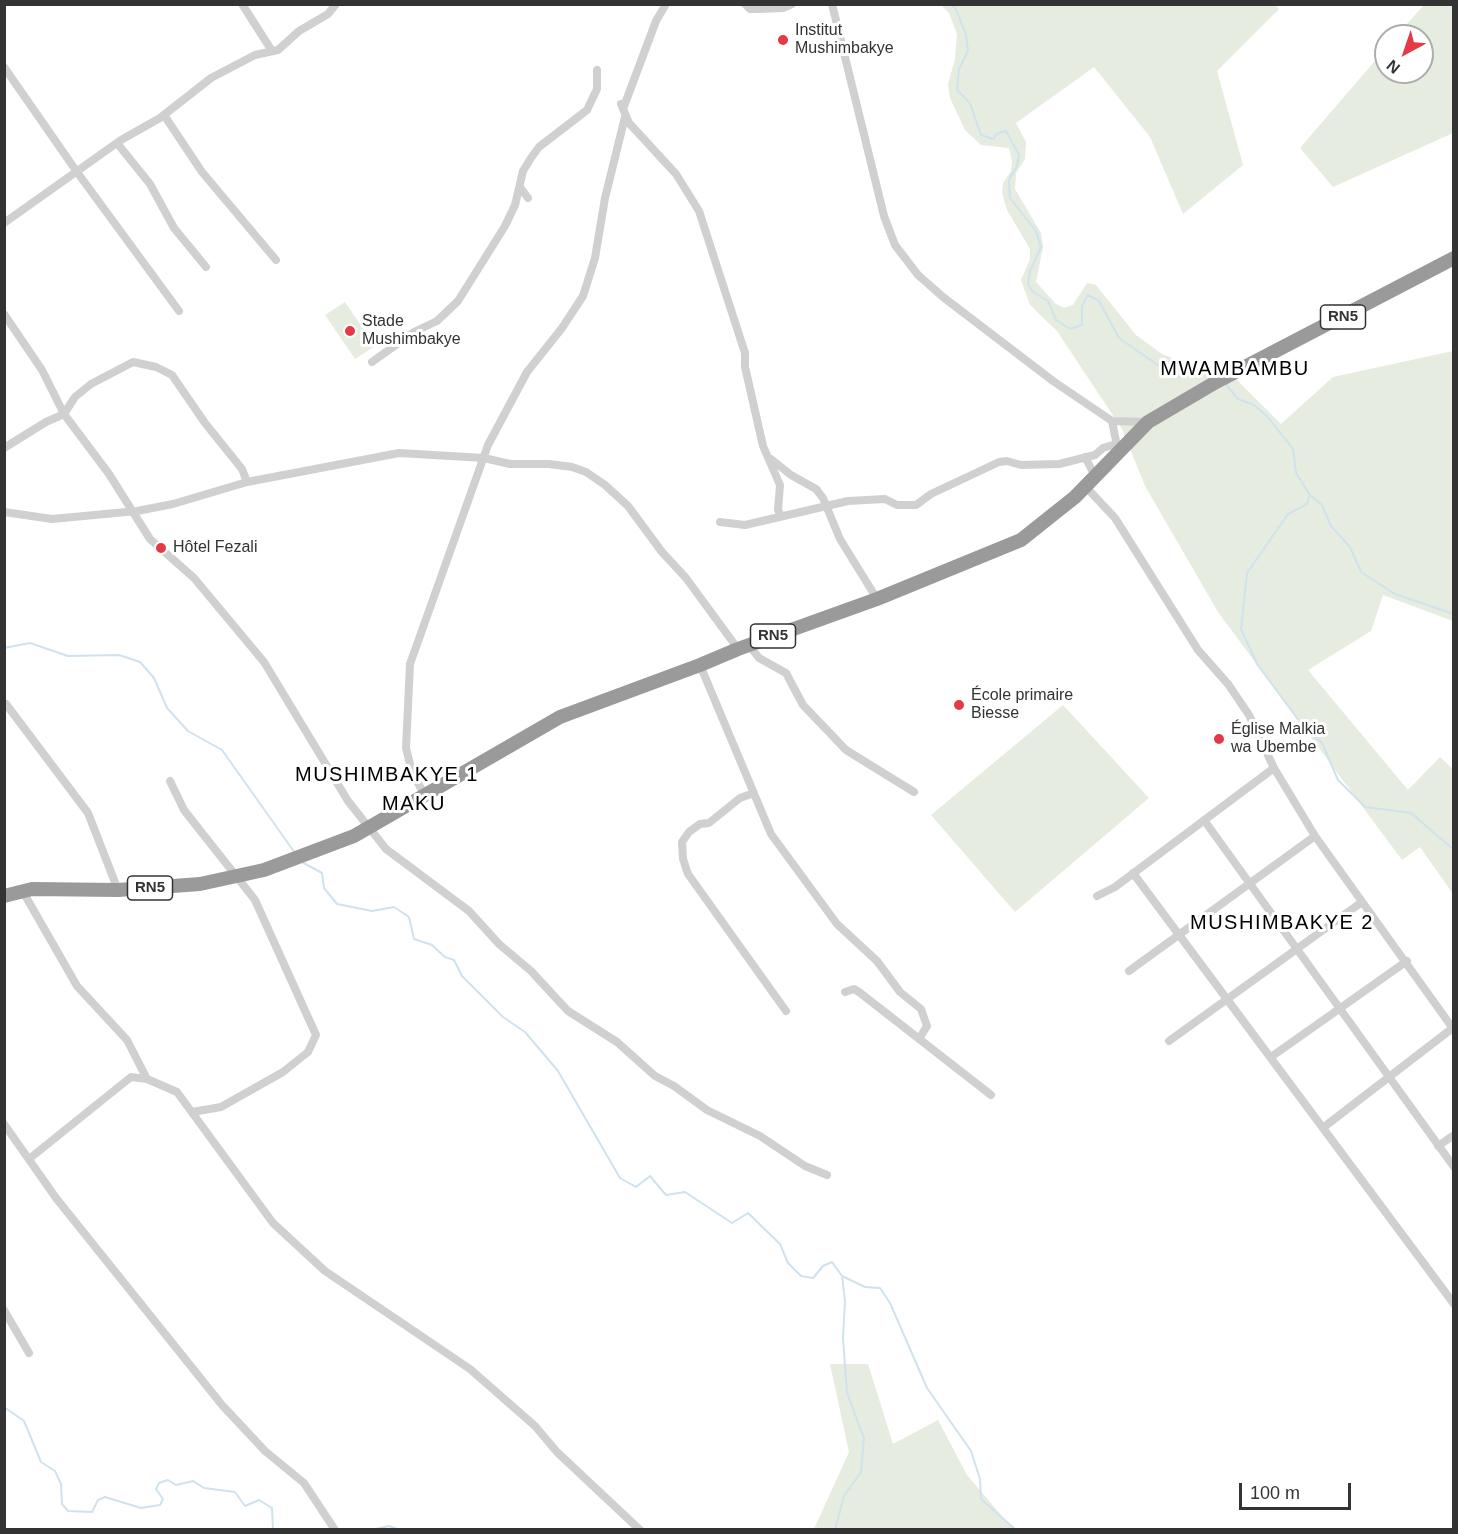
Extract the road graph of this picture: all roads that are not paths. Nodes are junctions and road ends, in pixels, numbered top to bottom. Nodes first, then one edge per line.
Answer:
1 (242, 4) edge
2 (336, 4) edge
3 (666, 4) edge
4 (745, 4) edge
5 (792, 4) edge
6 (832, 4) edge
7 (272, 51) junction
8 (4, 67) edge
9 (597, 69) dead end
10 (623, 110) junction
11 (164, 115) junction
12 (117, 143) junction
13 (77, 172) junction
14 (520, 186) junction
15 (528, 198) dead end
16 (4, 223) edge
17 (1454, 258) edge
18 (276, 260) dead end
19 (206, 267) dead end
20 (179, 311) dead end
21 (4, 314) edge
22 (372, 362) dead end
23 (64, 414) junction
24 (1112, 421) junction
25 (1148, 422) junction
26 (4, 448) edge
27 (1117, 448) junction
28 (1085, 457) junction
29 (484, 458) junction
30 (770, 458) junction
31 (1090, 481) junction
32 (247, 482) junction
33 (825, 507) junction
34 (132, 511) junction
35 (4, 512) edge
36 (781, 516) junction
37 (720, 522) dead end
38 (877, 599) junction
39 (743, 647) junction
40 (700, 665) junction
41 (6, 704) edge
42 (1274, 768) junction
43 (170, 781) dead end
44 (914, 792) dead end
45 (754, 793) junction
46 (423, 794) junction
47 (1204, 820) junction
48 (370, 829) junction
49 (1315, 836) junction
50 (1133, 873) junction
51 (238, 876) junction
52 (1249, 884) junction
53 (22, 890) junction
54 (118, 890) junction
55 (4, 896) edge
56 (1096, 896) dead end
57 (1362, 902) junction
58 (1179, 935) junction
59 (1296, 950) junction
60 (1407, 961) junction
61 (1129, 971) dead end
62 (845, 992) dead end
63 (1227, 999) junction
64 (1339, 1009) junction
65 (786, 1011) dead end
66 (1453, 1028) edge
67 (919, 1039) junction
68 (1169, 1041) dead end
69 (1271, 1057) junction
70 (1388, 1077) junction
71 (147, 1079) junction
72 (991, 1095) dead end
73 (192, 1112) junction
74 (4, 1124) edge
75 (1324, 1127) junction
76 (1454, 1135) edge
77 (1438, 1146) junction
78 (29, 1159) junction
79 (1454, 1167) edge
80 (827, 1175) dead end
81 (1454, 1304) edge
82 (4, 1310) edge
83 (29, 1353) dead end
84 (335, 1530) edge
85 (640, 1530) edge

1 - 7 street
2 - 7 street
3 - 10 street
4 - 5 street
6 - 24 street
7 - 11 street
8 - 13 street
9 - 14 street
10 - 29 street
10 - 30 street
11 - 12 street
11 - 18 street
12 - 13 street
12 - 19 street
13 - 16 street
13 - 20 street
14 - 15 street
14 - 22 street
17 - 25 highway, RN5
21 - 23 street
23 - 26 street
23 - 32 street
23 - 34 street
24 - 25 street
24 - 27 street
25 - 27 highway, RN5
27 - 28 street
27 - 31 highway, RN5
28 - 31 street
28 - 33 street
29 - 32 street
29 - 39 street
29 - 46 street
30 - 33 street
30 - 36 street
31 - 38 highway, RN5
31 - 42 street
32 - 34 street
33 - 36 street
33 - 38 street
34 - 35 street
34 - 48 street
36 - 37 street
38 - 39 highway, RN5
39 - 40 highway, RN5
39 - 44 street
40 - 45 street
40 - 46 highway, RN5
41 - 54 street
42 - 47 street
42 - 49 street
43 - 51 street
45 - 65 street
45 - 67 street
46 - 48 highway, RN5
47 - 50 street
47 - 52 street
48 - 51 highway, RN5
48 - 80 street
49 - 52 street
49 - 57 street
50 - 56 street
50 - 58 street
51 - 54 highway, RN5
51 - 73 street
52 - 58 street
52 - 59 street
53 - 54 highway, RN5
53 - 55 highway, RN5
53 - 71 street
57 - 59 street
57 - 60 street
58 - 61 street
58 - 63 street
59 - 63 street
59 - 64 street
60 - 64 street
60 - 66 street
62 - 67 street
63 - 68 street
63 - 69 street
64 - 69 street
64 - 70 street
66 - 70 street
67 - 72 street
69 - 75 street
70 - 75 street
70 - 77 street
71 - 73 street
71 - 78 street
73 - 85 street
74 - 78 street
75 - 81 street
76 - 77 street
77 - 79 street
78 - 84 street
82 - 83 street

